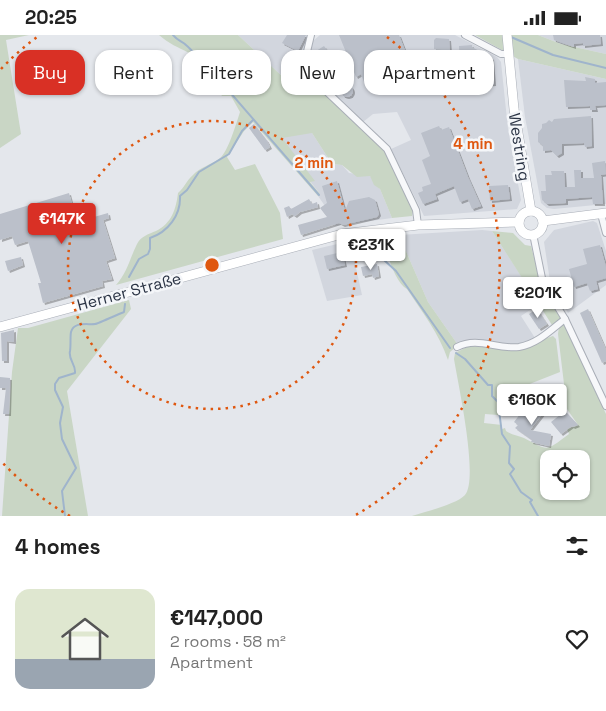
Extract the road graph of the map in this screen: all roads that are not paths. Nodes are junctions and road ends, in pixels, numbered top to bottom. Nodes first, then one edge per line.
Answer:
1 (311, 35) edge
2 (465, 35) edge
3 (507, 35) edge
4 (508, 51) junction
5 (531, 211) junction
6 (604, 213) edge
7 (543, 221) junction
8 (520, 222) junction
9 (418, 225) junction
10 (606, 233) edge
11 (533, 234) junction
12 (565, 319) junction
13 (0, 327) edge
14 (457, 347) dead end
15 (606, 405) edge

1 - 9 street
2 - 4 street
3 - 4 main road, Westring
4 - 5 main road, Westring
5 - 7 main road
5 - 8 main road
6 - 7 main road
6 - 10 street
7 - 11 main road
8 - 9 main road, Herner Straße
8 - 11 main road
9 - 13 main road, Herner Straße
11 - 12 street
12 - 14 street
12 - 15 street

